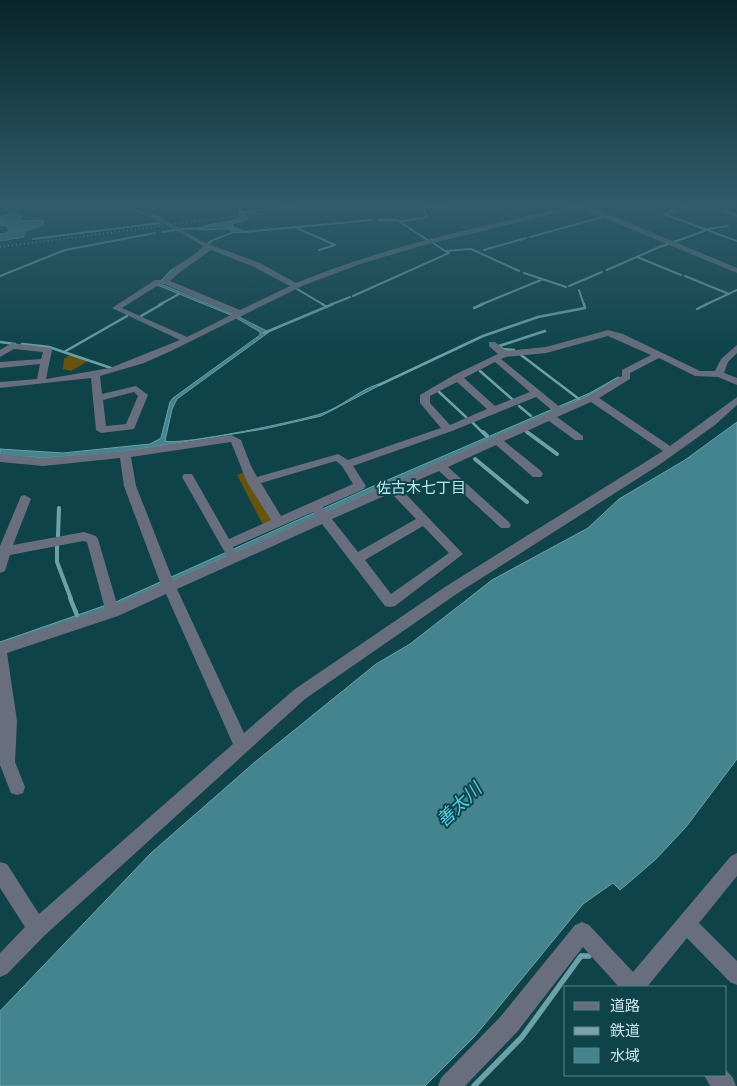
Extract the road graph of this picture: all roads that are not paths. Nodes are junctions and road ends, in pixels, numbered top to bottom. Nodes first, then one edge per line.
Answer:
1 (195, 256) edge
2 (234, 256) edge
3 (379, 256) edge
4 (701, 256) edge
5 (737, 271) edge
6 (162, 282) junction
7 (297, 286) junction
8 (238, 316) junction
9 (187, 340) junction
10 (492, 344) dead end
11 (737, 348) edge
12 (0, 354) edge
13 (658, 355) junction
14 (500, 356) junction
15 (46, 361) junction
16 (0, 365) edge
17 (95, 374) junction
18 (719, 374) junction
19 (457, 378) junction
20 (41, 382) junction
21 (737, 382) edge
22 (0, 385) edge
23 (536, 393) junction
24 (99, 398) junction
25 (592, 398) junction
26 (737, 400) edge
27 (494, 410) junction
28 (556, 412) junction
29 (448, 428) junction
30 (579, 438) dead end
31 (497, 441) junction
32 (670, 451) junction
33 (125, 454) junction
34 (0, 458) edge
35 (346, 464) junction
36 (440, 466) junction
37 (537, 474) dead end
38 (188, 477) dead end
39 (253, 482) junction
40 (393, 488) junction
41 (25, 499) dead end
42 (321, 512) junction
43 (424, 520) junction
44 (278, 522) junction
45 (505, 526) dead end
46 (2, 552) edge
47 (229, 552) junction
48 (357, 559) junction
49 (0, 568) edge
50 (167, 583) junction
51 (111, 608) junction
52 (0, 649) edge
53 (0, 654) edge
54 (2, 682) edge
55 (242, 746) junction
56 (17, 787) dead end
57 (735, 870) edge
58 (0, 871) edge
59 (686, 924) junction
60 (37, 929) junction
61 (0, 967) edge
62 (737, 975) edge
63 (633, 986) edge
64 (635, 986) edge
65 (449, 1086) edge

1 - 6 street
2 - 7 street
3 - 7 street
4 - 5 street
6 - 8 street
6 - 9 street
7 - 8 street
8 - 9 street
9 - 17 street
10 - 14 street
11 - 18 street
12 - 15 street
13 - 14 street
13 - 18 street
13 - 25 street
14 - 19 street
14 - 23 street
15 - 16 street
15 - 20 street
17 - 20 street
17 - 24 street
18 - 21 street
19 - 27 street
19 - 29 street
20 - 22 street
23 - 27 street
23 - 28 street
24 - 24 street
25 - 28 street
25 - 32 street
26 - 32 street
27 - 29 street
28 - 30 street
28 - 31 street
29 - 35 street
31 - 36 street
31 - 37 street
32 - 55 street
33 - 34 street
33 - 39 street
33 - 50 street
35 - 39 street
35 - 42 street
36 - 40 street
36 - 45 street
38 - 47 street
39 - 44 street
40 - 42 street
40 - 43 street
41 - 46 street
42 - 44 street
42 - 47 street
42 - 48 street
43 - 48 street
43 - 48 street
44 - 47 street
46 - 49 street
46 - 51 street
47 - 50 street
50 - 51 street
50 - 55 street
51 - 52 street
53 - 54 street
54 - 56 street
55 - 60 street
57 - 59 street
58 - 60 street
59 - 62 street
59 - 64 street
60 - 61 street
63 - 65 street

